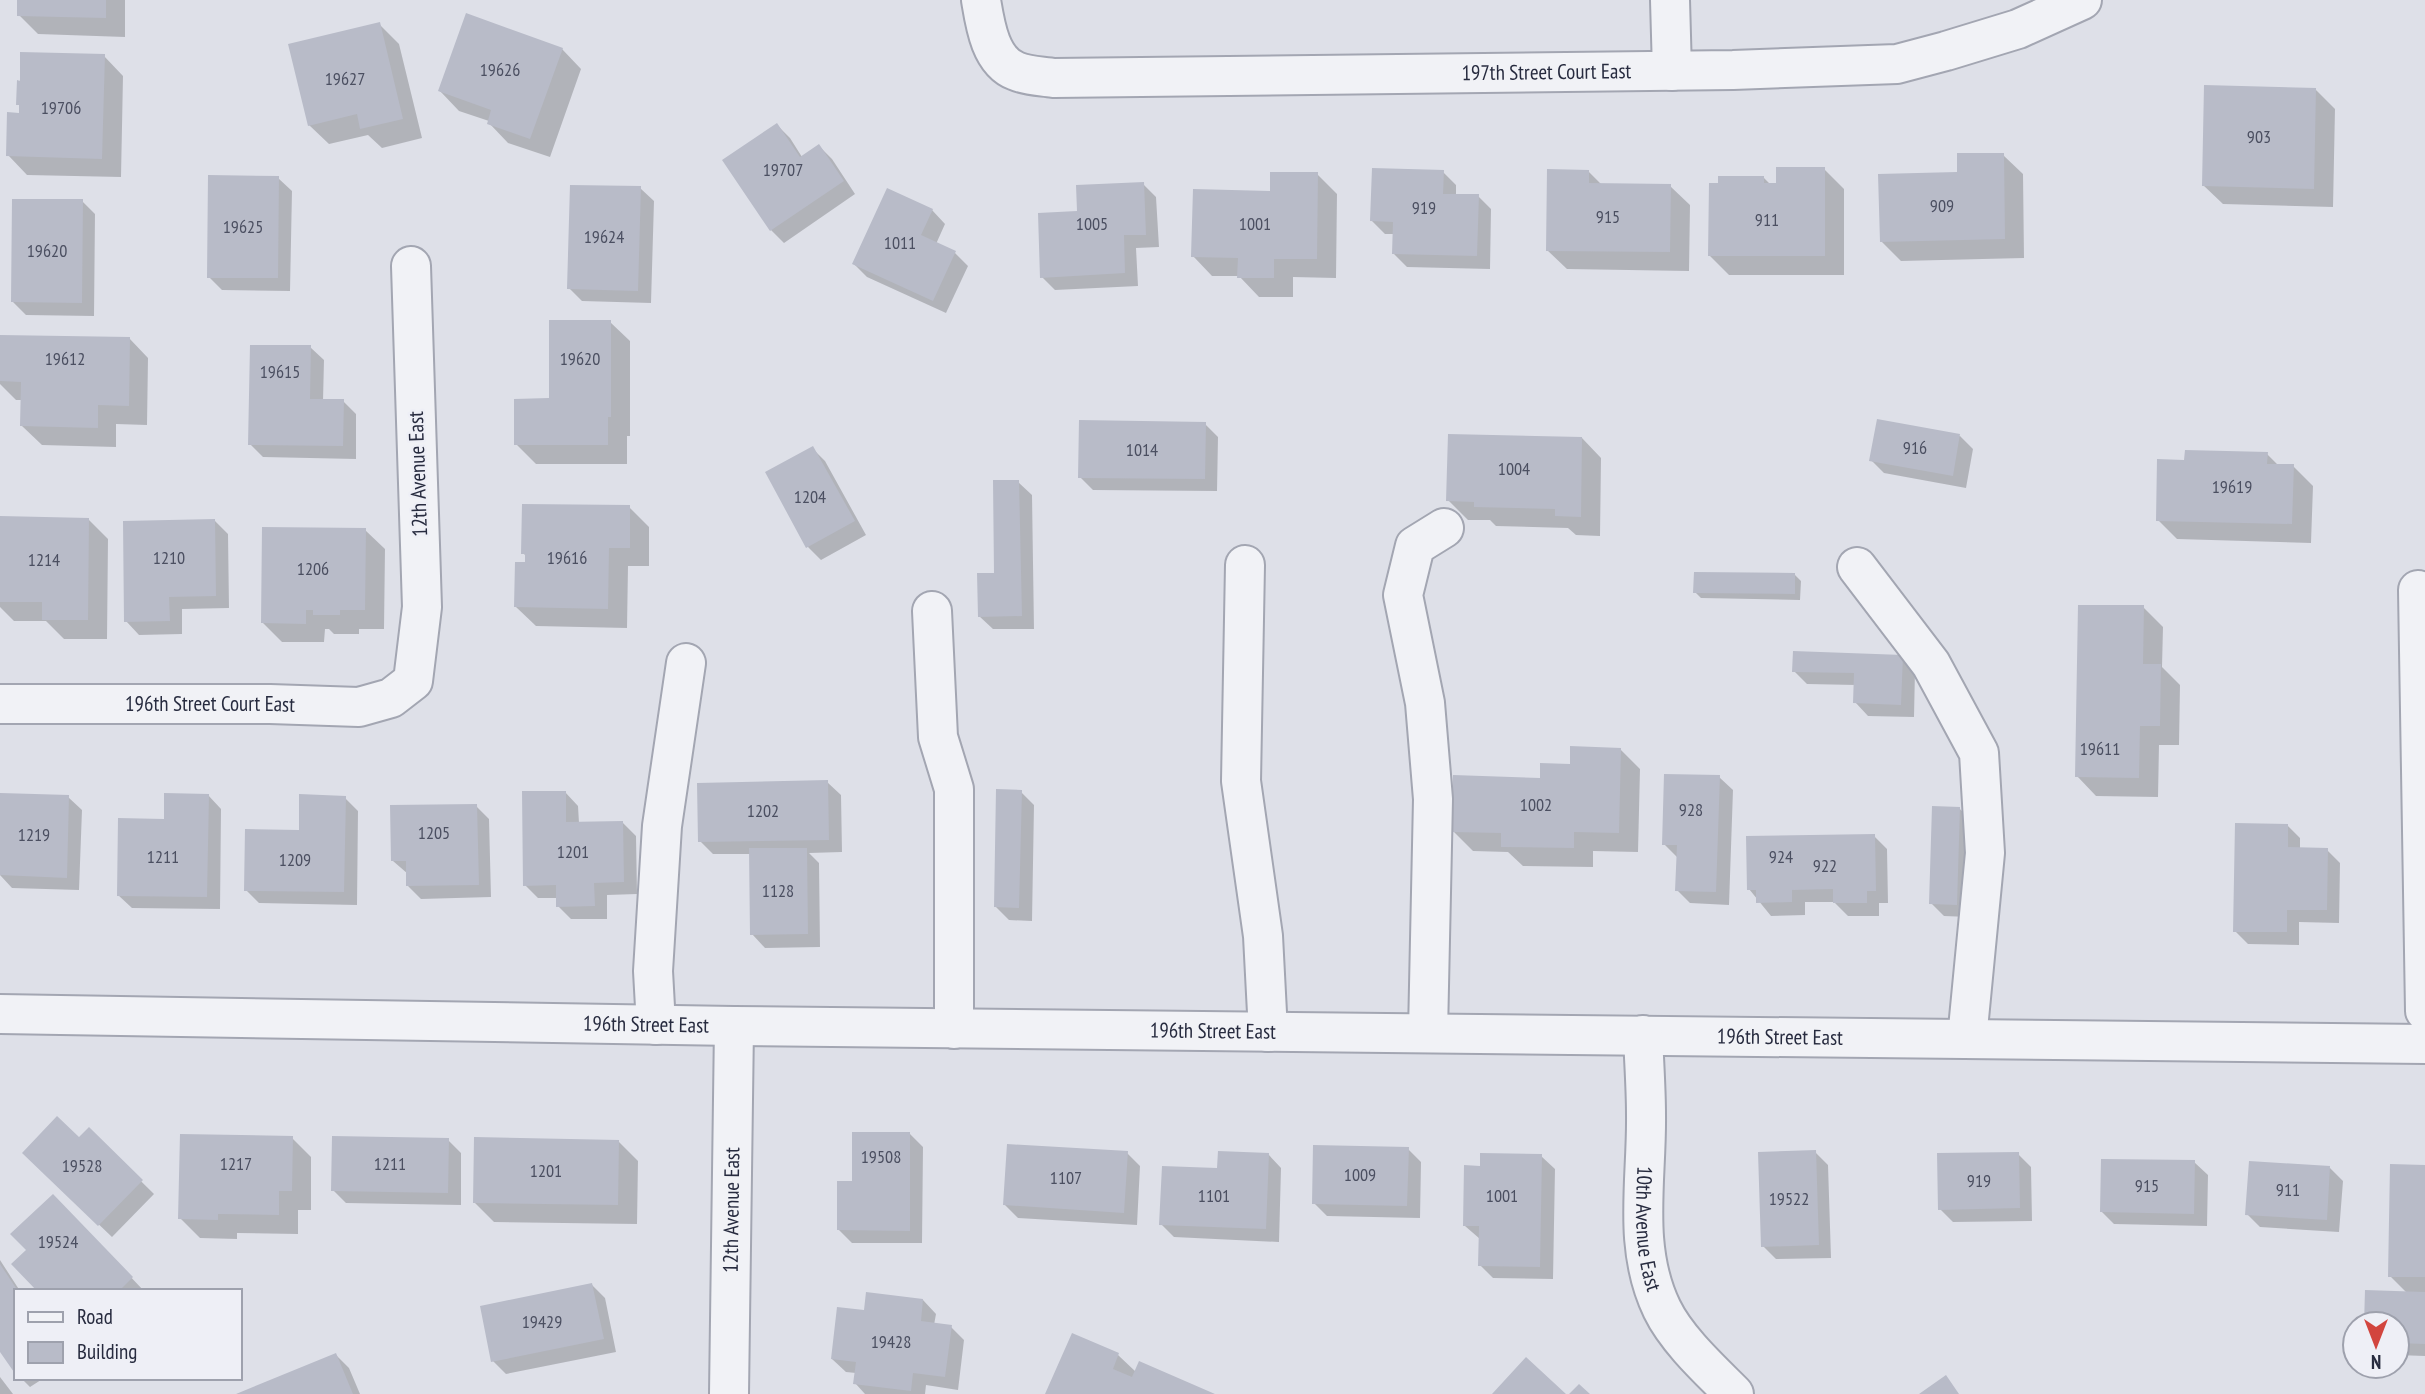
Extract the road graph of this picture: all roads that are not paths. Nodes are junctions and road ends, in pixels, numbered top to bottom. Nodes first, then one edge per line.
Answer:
1 (981, 0) edge
2 (1670, 0) edge
3 (2082, 0) edge
4 (1672, 71) junction
5 (411, 266) dead end
6 (1444, 528) dead end
7 (1245, 565) dead end
8 (1857, 567) dead end
9 (2418, 590) dead end
10 (932, 611) dead end
11 (687, 663) dead end
12 (413, 681) joint
13 (0, 704) edge
14 (2425, 1011) edge
15 (0, 1014) edge
16 (656, 1025) junction
17 (734, 1026) junction
18 (954, 1029) junction
19 (1268, 1031) junction
20 (1428, 1033) junction
21 (1643, 1035) junction
22 (1967, 1039) junction
23 (2425, 1044) edge
24 (730, 1394) edge
25 (1734, 1394) edge

1 - 4 street, 197th Street Court East
2 - 4 street
3 - 4 street, 197th Street Court East
5 - 12 street, 12th Avenue East
6 - 20 street
7 - 19 street
8 - 22 street
9 - 14 street
10 - 18 street
11 - 16 street
12 - 13 street, 196th Street Court East
15 - 16 street, 196th Street East
16 - 17 street, 196th Street East
17 - 18 street, 196th Street East
17 - 24 street, 12th Avenue East
18 - 19 street, 196th Street East
19 - 20 street, 196th Street East
20 - 21 street, 196th Street East
21 - 22 street, 196th Street East
21 - 25 street, 10th Avenue East
22 - 23 street, 196th Street East

